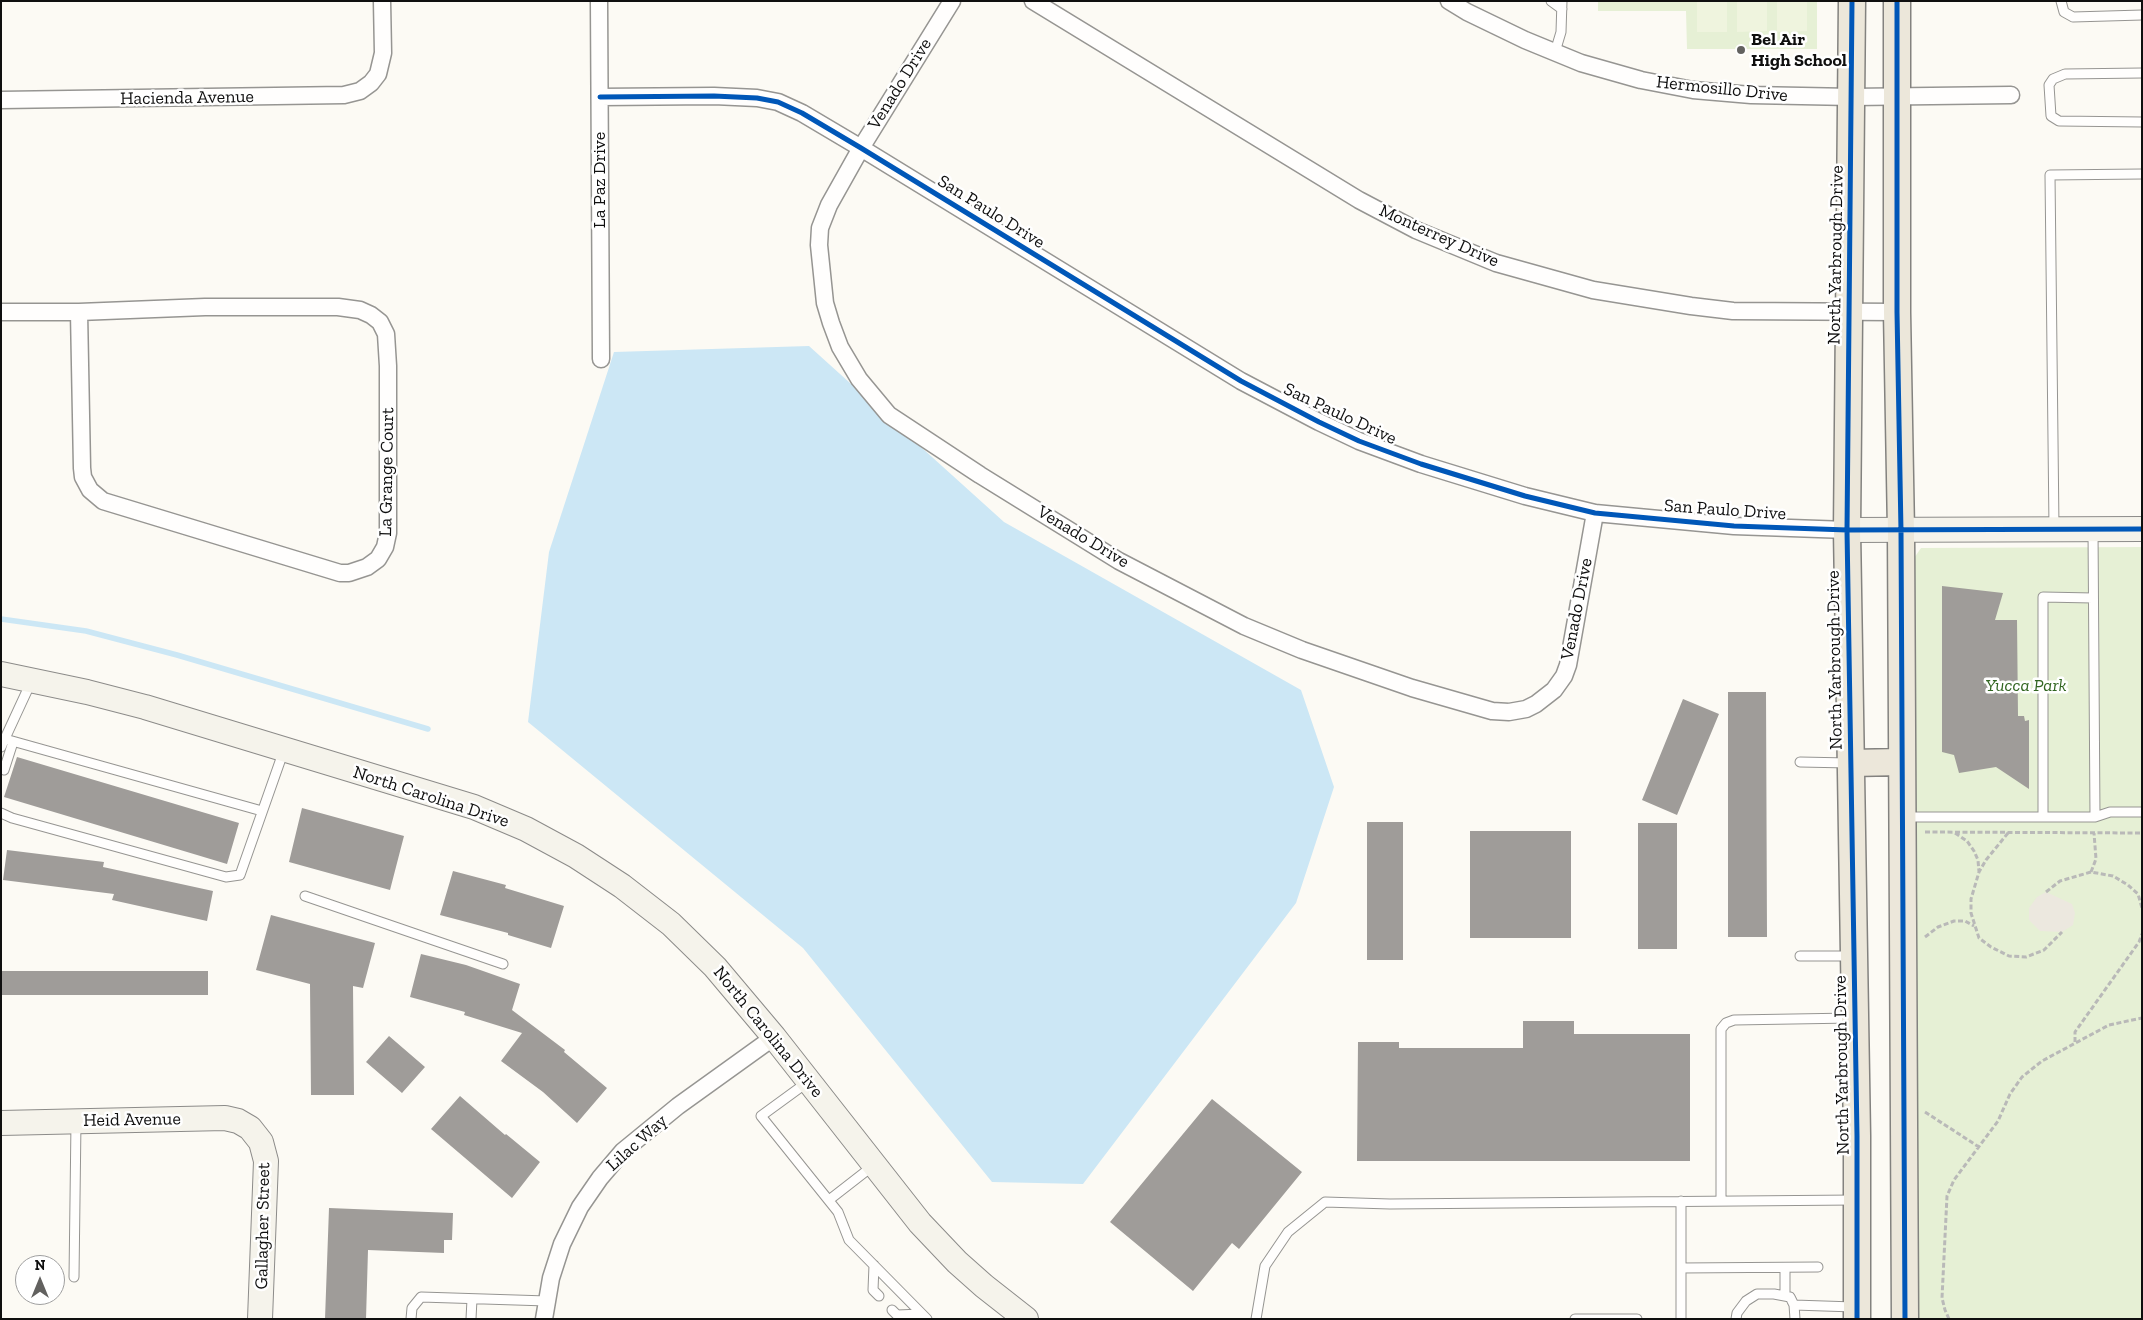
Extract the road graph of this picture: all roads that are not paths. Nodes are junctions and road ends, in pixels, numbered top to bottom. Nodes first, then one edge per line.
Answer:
1 (382, 1) edge
2 (599, 1) edge
3 (952, 1) edge
4 (1033, 1) edge
5 (1449, 1) edge
6 (1551, 1) edge
7 (1852, 1) edge
8 (1897, 1) edge
9 (2061, 1) edge
10 (1562, 5) edge
11 (2142, 16) edge
12 (1555, 52) junction
13 (2142, 73) edge
14 (2011, 95) dead end
15 (1897, 96) junction
16 (600, 97) junction
17 (1852, 97) junction
18 (1, 100) edge
19 (2142, 122) edge
20 (861, 148) junction
21 (2142, 174) edge
22 (1, 312) edge
23 (78, 312) junction
24 (1897, 312) junction
25 (1848, 313) junction
26 (601, 359) dead end
27 (1595, 513) junction
28 (2093, 529) junction
29 (2142, 529) edge
30 (1847, 530) junction
31 (2054, 530) junction
32 (1901, 531) junction
33 (2094, 598) junction
34 (1, 674) edge
35 (32, 680) junction
36 (7, 742) edge
37 (284, 749) junction
38 (1800, 762) dead end
39 (1901, 762) junction
40 (1851, 763) junction
41 (4, 770) dead end
42 (262, 811) junction
43 (2142, 812) edge
44 (1, 813) edge
45 (2043, 817) junction
46 (2094, 817) junction
47 (1901, 825) junction
48 (306, 896) dead end
49 (1800, 956) dead end
50 (1854, 956) junction
51 (503, 964) dead end
52 (1855, 1018) junction
53 (774, 1037) junction
54 (809, 1080) junction
55 (76, 1122) junction
56 (1, 1124) edge
57 (257, 1135) joint
58 (874, 1164) junction
59 (829, 1200) junction
60 (1856, 1200) junction
61 (1681, 1201) junction
62 (1721, 1201) junction
63 (874, 1265) junction
64 (1818, 1267) dead end
65 (1681, 1268) junction
66 (1785, 1268) junction
67 (74, 1277) dead end
68 (879, 1296) dead end
69 (1785, 1296) junction
70 (472, 1299) junction
71 (547, 1301) junction
72 (1794, 1305) junction
73 (892, 1310) dead end
74 (1857, 1313) edge
75 (924, 1316) edge
76 (260, 1319) edge
77 (411, 1319) edge
78 (471, 1319) edge
79 (544, 1319) edge
80 (1026, 1319) edge
81 (1256, 1319) edge
82 (1575, 1319) edge
83 (1587, 1319) edge
84 (1637, 1319) edge
85 (1681, 1319) edge
86 (1736, 1319) edge
87 (1795, 1319) edge
88 (1905, 1319) edge

1 - 18 street, Hacienda Avenue
2 - 16 street, La Paz Drive
3 - 20 street, Venado Drive
4 - 25 street, Monterrey Drive
5 - 12 street, Hermosillo Drive
6 - 10 lane
7 - 17 main road, North Yarbrough Drive
8 - 15 main road
9 - 11 lane
10 - 12 lane
12 - 17 street, Hermosillo Drive
13 - 19 lane
14 - 15 street, Hermosillo Drive
15 - 17 street, Hermosillo Drive
15 - 24 main road
16 - 20 street, San Paulo Drive
16 - 26 street, La Paz Drive
17 - 25 main road, North Yarbrough Drive
20 - 27 street, San Paulo Drive
20 - 27 street, Venado Drive
21 - 31 lane
22 - 23 street, La Grange Court
23 - 23 street, La Grange Court
24 - 25 street, Monterrey Drive
24 - 32 main road
25 - 30 main road, North Yarbrough Drive
27 - 30 street, San Paulo Drive
28 - 29 main road, San Paulo Drive
28 - 31 main road, San Paulo Drive
28 - 33 lane
30 - 32 main road, San Paulo Drive
30 - 40 main road, North Yarbrough Drive
31 - 32 main road, San Paulo Drive
32 - 39 main road
33 - 45 lane
33 - 46 lane
34 - 35 main road, North Carolina Drive
35 - 36 lane
35 - 37 main road, North Carolina Drive
36 - 41 lane
36 - 42 lane
37 - 42 lane
37 - 53 main road, North Carolina Drive
38 - 40 lane
39 - 40 main road
39 - 47 main road
40 - 50 main road, North Yarbrough Drive
42 - 44 lane
43 - 46 lane
45 - 46 lane
45 - 47 lane
47 - 88 main road
48 - 51 lane
49 - 50 lane
50 - 52 main road, North Yarbrough Drive
52 - 60 main road, North Yarbrough Drive
52 - 62 lane
53 - 54 main road, North Carolina Drive
53 - 71 street, Lilac Way
54 - 58 main road, North Carolina Drive
54 - 59 lane
55 - 56 main road, Heid Avenue
55 - 57 main road, Heid Avenue
55 - 67 lane
57 - 76 main road, Gallagher Street
58 - 59 lane
58 - 80 main road, North Carolina Drive
59 - 63 lane
60 - 62 lane
60 - 74 main road, North Yarbrough Drive
61 - 62 lane
61 - 65 lane
61 - 81 lane
63 - 68 lane
63 - 75 lane
64 - 66 lane
65 - 66 lane
65 - 85 lane
66 - 69 lane
69 - 72 lane
69 - 86 lane
70 - 71 lane
70 - 77 lane
70 - 78 lane
71 - 79 street, Lilac Way
72 - 74 lane
72 - 87 lane
73 - 75 lane
82 - 83 lane
83 - 84 lane

